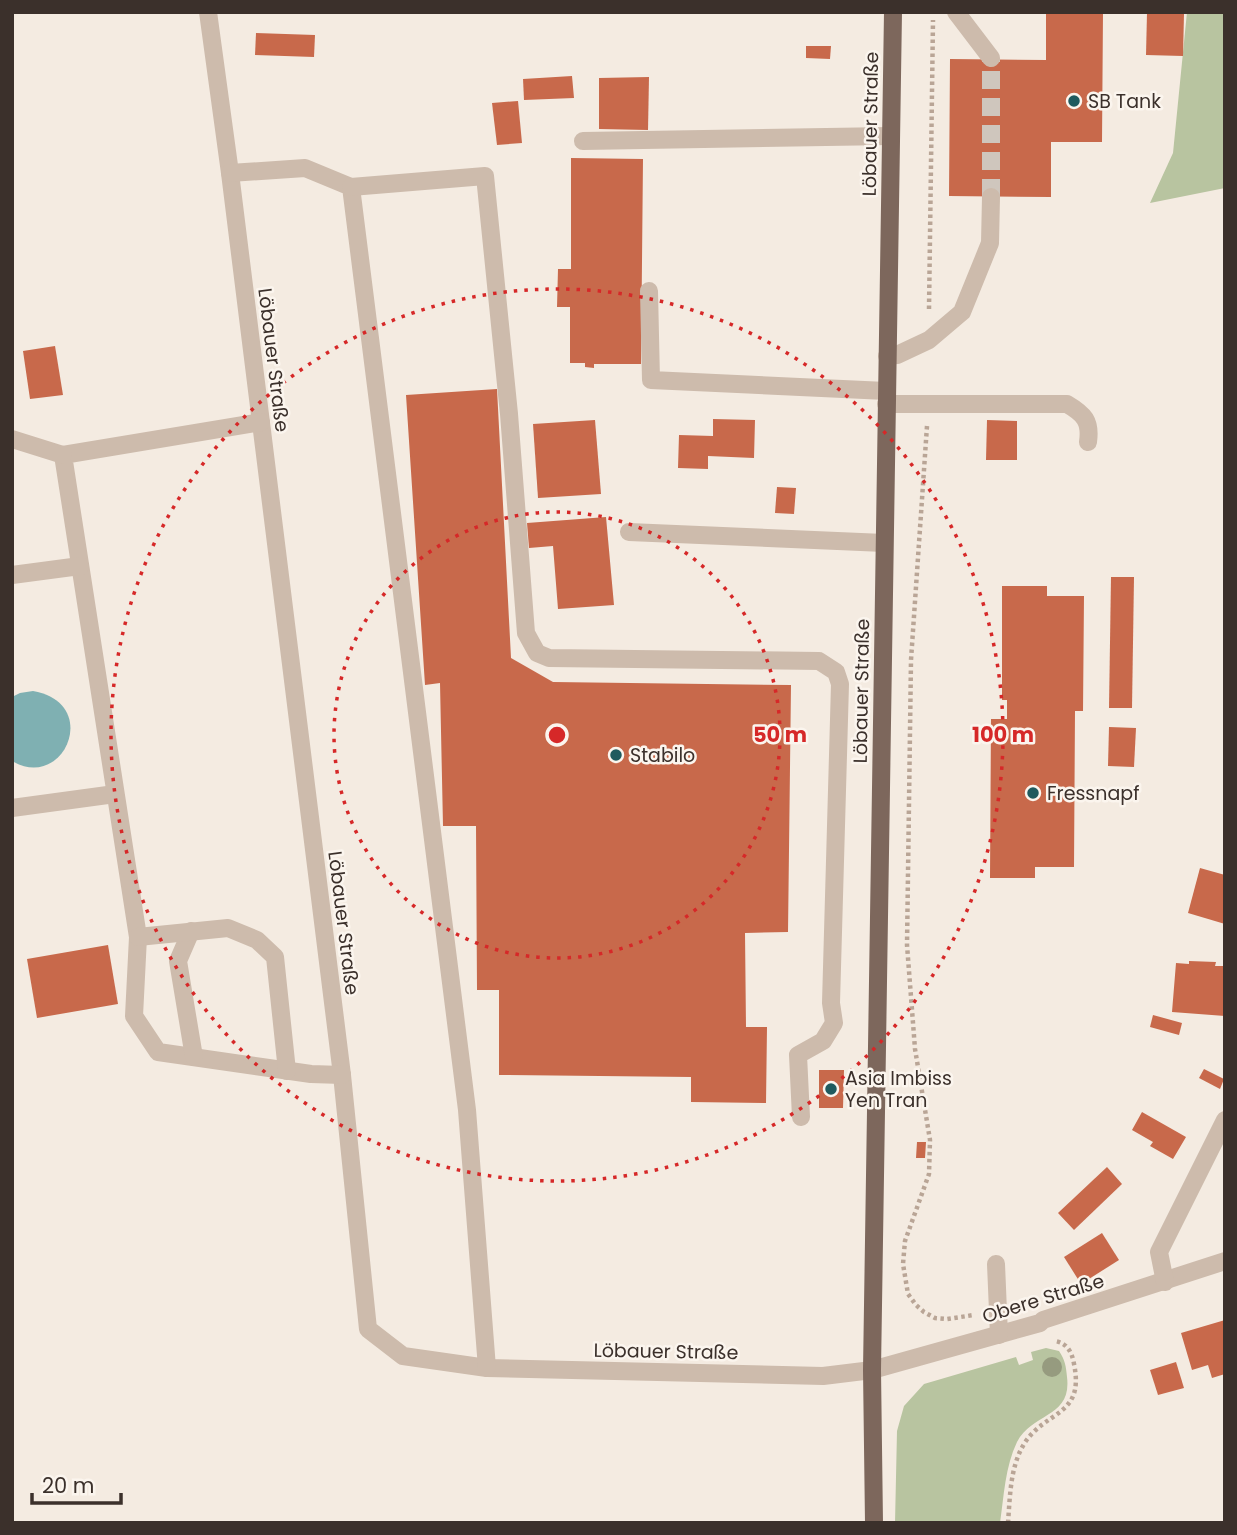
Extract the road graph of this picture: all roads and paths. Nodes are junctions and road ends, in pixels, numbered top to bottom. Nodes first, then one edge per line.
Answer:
1 (208, 12) edge
2 (893, 12) edge
3 (933, 12) edge
4 (956, 12) edge
5 (991, 58) tunnel mouth
6 (890, 136) junction
7 (583, 141) dead end
8 (230, 173) junction
9 (351, 187) junction
10 (991, 197) tunnel mouth
11 (649, 291) dead end
12 (929, 340) junction
13 (887, 356) junction
14 (886, 397) junction
15 (928, 404) junction
16 (261, 422) junction
17 (12, 439) edge
18 (1088, 442) dead end
19 (63, 455) junction
20 (629, 532) dead end
21 (884, 543) junction
22 (80, 566) junction
23 (12, 575) edge
24 (115, 794) junction
25 (12, 808) edge
26 (191, 931) junction
27 (138, 937) junction
28 (194, 1057) junction
29 (287, 1070) junction
30 (342, 1075) junction
31 (801, 1117) dead end
32 (1225, 1121) edge
33 (1225, 1261) edge
34 (996, 1264) dead end
35 (1166, 1282) junction
36 (997, 1311) junction
37 (1040, 1323) junction
38 (999, 1335) junction
39 (487, 1368) junction
40 (872, 1370) junction
41 (874, 1523) edge
42 (1008, 1523) edge

1 - 8 street, Löbauer Straße
2 - 6 main road, Löbauer Straße
3 - 12 path
4 - 5 street
6 - 7 street
6 - 13 main road, Löbauer Straße
8 - 9 street
8 - 16 street, Löbauer Straße
9 - 31 street
9 - 39 street
10 - 12 street
11 - 14 street
12 - 13 street
13 - 14 main road, Löbauer Straße
14 - 15 street
14 - 21 main road, Löbauer Straße
15 - 18 street
15 - 36 path
16 - 19 street
16 - 30 street, Löbauer Straße
17 - 19 street
19 - 22 street
20 - 21 street
21 - 40 main road, Löbauer Straße
22 - 23 street
22 - 24 street
24 - 25 street
24 - 27 street
26 - 27 street
26 - 28 street
26 - 29 street
27 - 28 street
28 - 29 street
29 - 30 street
30 - 39 street, Löbauer Straße
32 - 35 street
33 - 35 street, Obere Straße
34 - 36 street
35 - 37 street, Obere Straße
36 - 38 street
37 - 38 street, Obere Straße
37 - 42 path
38 - 40 street, Obere Straße
39 - 40 street, Löbauer Straße
40 - 41 main road, Löbauer Straße

